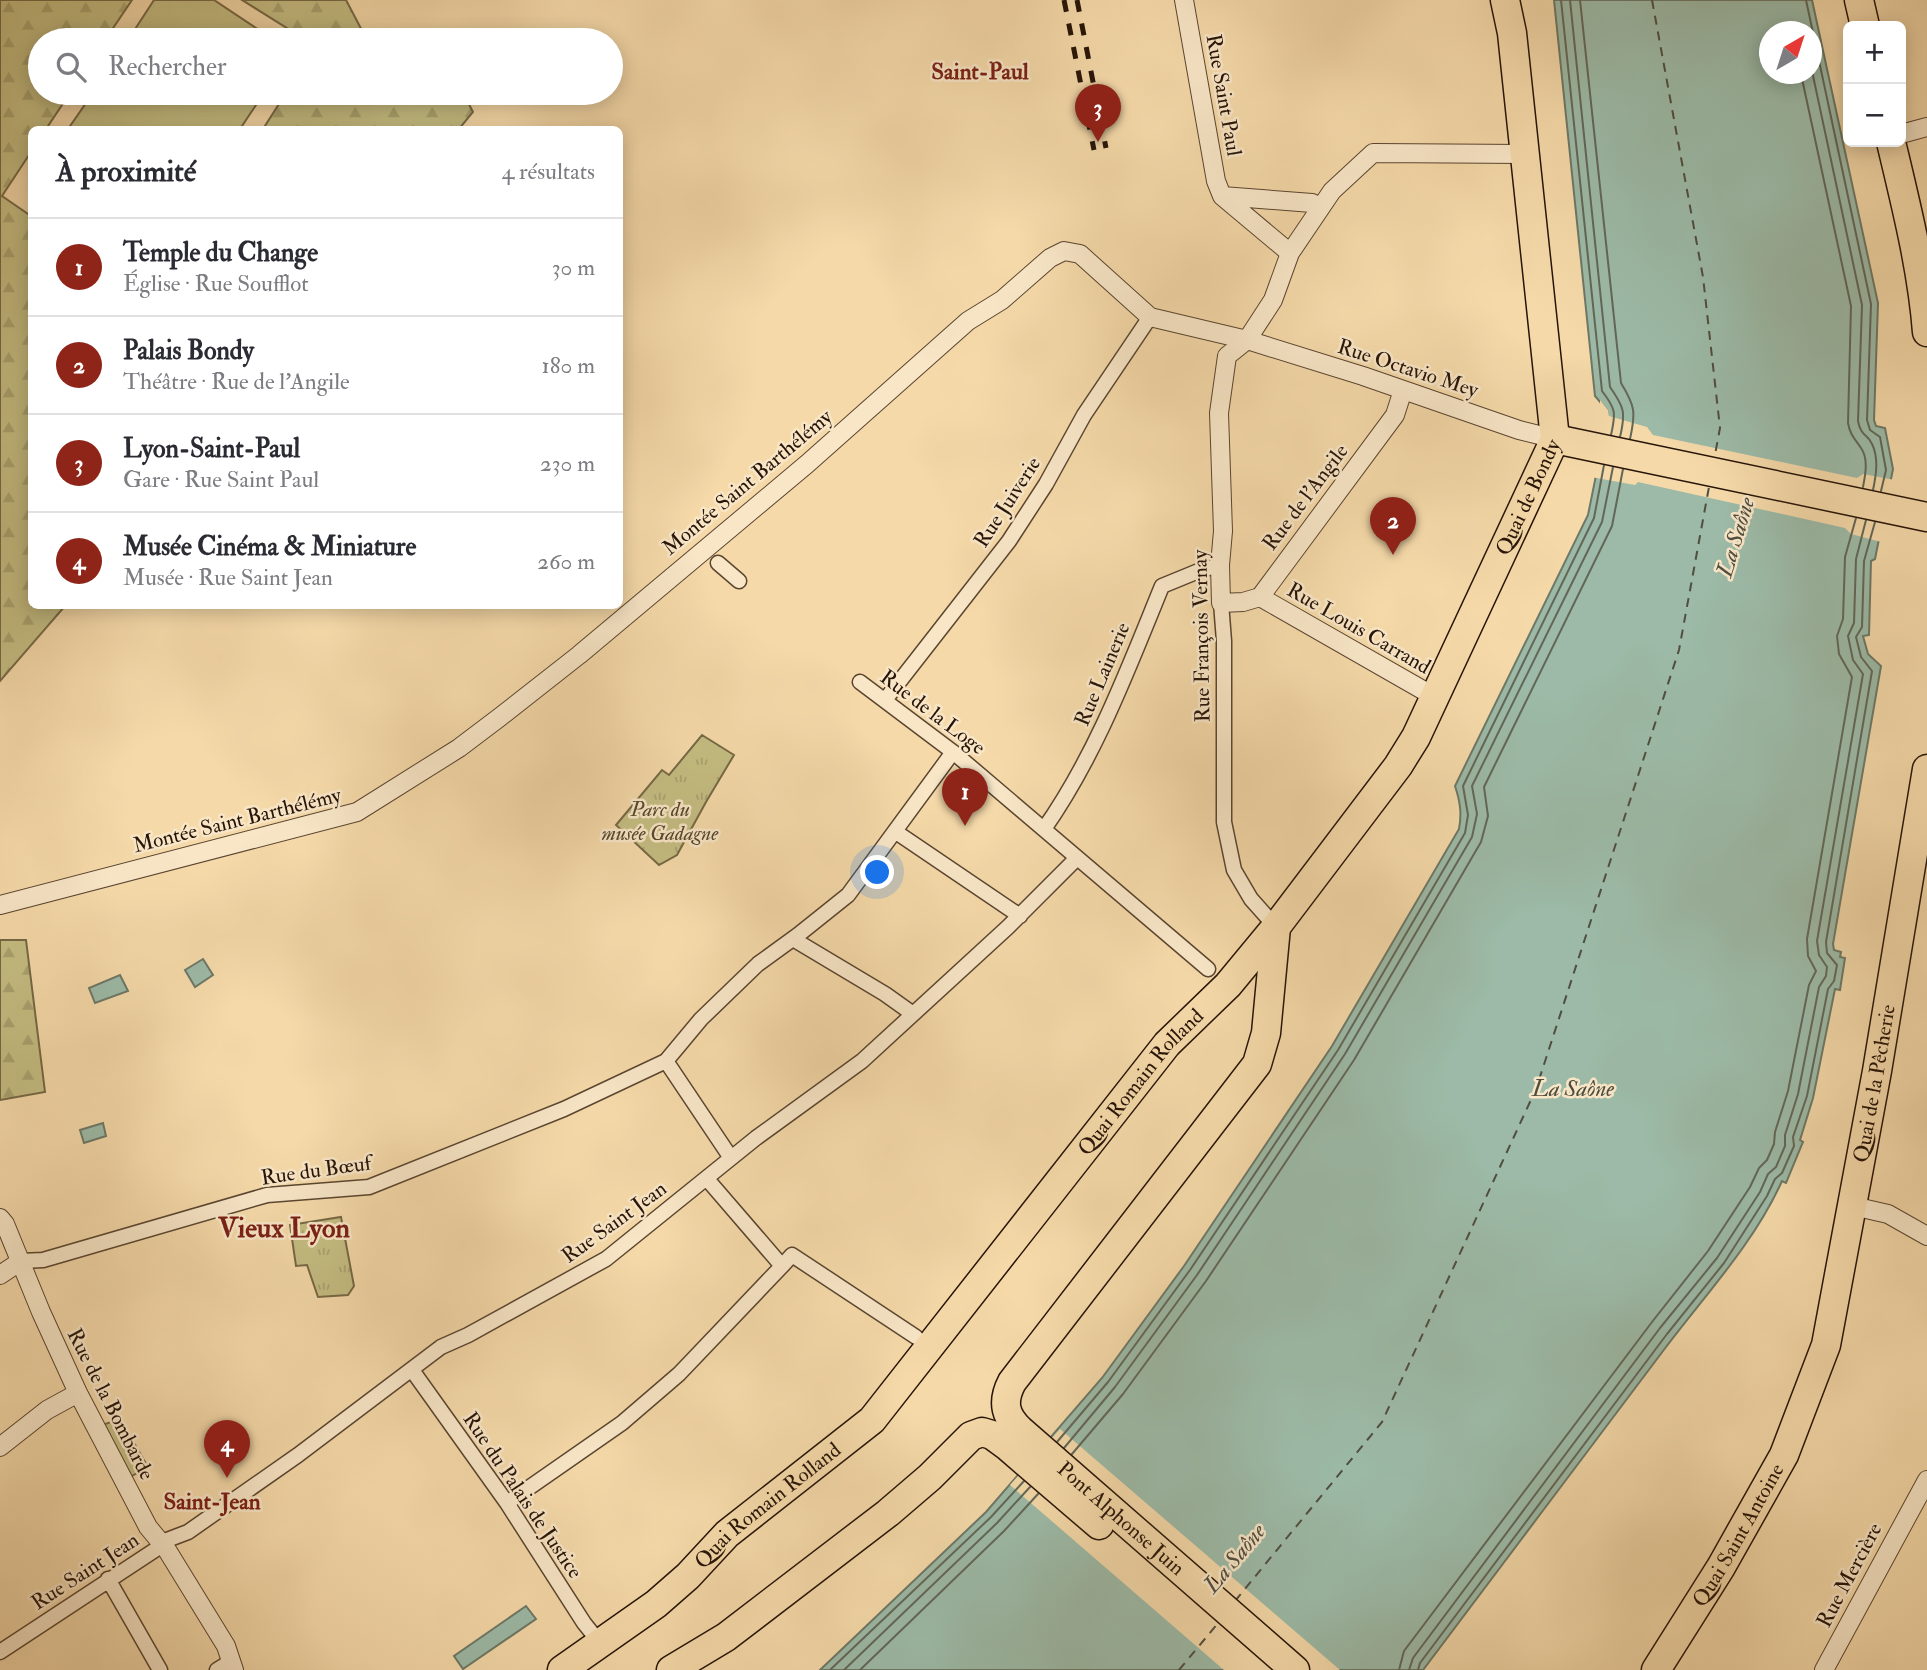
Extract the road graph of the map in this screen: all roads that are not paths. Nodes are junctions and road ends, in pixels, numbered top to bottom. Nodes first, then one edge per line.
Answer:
1 (1184, 0) edge
2 (1859, 0) edge
3 (1505, 2) edge
4 (1864, 21) edge
5 (1927, 127) edge
6 (1906, 133) edge
7 (1892, 147) edge
8 (1526, 154) junction
9 (1223, 196) junction
10 (1320, 207) junction
11 (1290, 253) junction
12 (1925, 295) edge
13 (1150, 317) junction
14 (1927, 332) edge
15 (1247, 340) junction
16 (1403, 390) junction
17 (1555, 439) junction
18 (1917, 516) edge
19 (718, 563) dead end
20 (1220, 565) junction
21 (739, 581) dead end
22 (1260, 597) junction
23 (1222, 603) junction
24 (860, 682) dead end
25 (1435, 697) junction
26 (885, 700) junction
27 (953, 752) junction
28 (1927, 769) edge
29 (1044, 829) junction
30 (896, 832) junction
31 (1076, 859) junction
32 (0, 905) edge
33 (1020, 916) junction
34 (1276, 927) junction
35 (793, 939) junction
36 (1208, 969) dead end
37 (914, 1014) junction
38 (666, 1061) junction
39 (731, 1158) junction
40 (707, 1179) junction
41 (1853, 1206) junction
42 (0, 1217) edge
43 (1927, 1236) edge
44 (22, 1261) junction
45 (782, 1266) junction
46 (0, 1275) edge
47 (916, 1337) dead end
48 (412, 1370) junction
49 (78, 1393) junction
50 (1807, 1395) joint
51 (0, 1447) edge
52 (1035, 1457) junction
53 (1927, 1480) edge
54 (507, 1503) junction
55 (1921, 1505) edge
56 (108, 1579) junction
57 (600, 1643) junction
58 (0, 1652) edge
59 (227, 1667) edge
60 (160, 1670) edge
61 (562, 1670) edge
62 (671, 1670) edge
63 (1267, 1670) edge
64 (1296, 1670) edge
65 (1656, 1670) edge
66 (1824, 1670) edge

1 - 9 street, Rue Saint Paul
2 - 4 main road
3 - 8 main road, Quai de Bondy
5 - 6 street
7 - 12 main road
8 - 10 street, Rue François Vernay
8 - 17 main road, Quai de Bondy
9 - 10 street
9 - 11 street
10 - 11 street, Rue François Vernay
11 - 15 street, Rue François Vernay
12 - 14 main road
13 - 15 street, Rue Octavio Mey
13 - 26 street, Rue Juiverie
13 - 32 street, Montée Saint Barthélémy
15 - 16 street, Rue Octavio Mey
15 - 20 street, Rue François Vernay
16 - 17 street, Rue Octavio Mey
16 - 22 street, Rue de l'Angile
17 - 18 main road
17 - 25 main road, Quai de Bondy
19 - 21 street
20 - 23 street, Rue François Vernay
20 - 29 street, Rue Lainerie
22 - 23 street
22 - 25 street, Rue Louis Carrand
23 - 34 street, Rue François Vernay
24 - 26 street, Rue de la Loge
25 - 34 main road, Quai de Bondy
26 - 27 street, Rue de la Loge
27 - 29 street, Rue de la Loge
27 - 30 street
28 - 41 main road, Quai de la Pêcherie
29 - 31 street, Rue de la Loge
30 - 33 street
30 - 35 street
31 - 33 street, Rue Saint Jean
31 - 36 street, Rue de la Loge
33 - 37 street, Rue Saint Jean
34 - 52 main road
34 - 57 main road, Quai Romain Rolland
35 - 37 street
35 - 38 street
37 - 39 street, Rue Saint Jean
38 - 39 street
38 - 44 street, Rue du Bœuf
39 - 40 street, Rue Saint Jean
40 - 45 street
40 - 48 street, Rue Saint Jean
41 - 43 street
41 - 50 main road, Quai de la Pêcherie
42 - 44 street, Rue de la Bombarde
44 - 46 street
44 - 49 street, Rue de la Bombarde
45 - 47 street
45 - 54 street
48 - 54 street, Rue du Palais de Justice
48 - 56 street, Rue Saint Jean
49 - 51 street
49 - 59 street, Rue de la Bombarde
50 - 65 main road, Quai Saint Antoine
52 - 62 main road
52 - 63 main road, Pont Alphonse Juin
52 - 64 main road, Pont Alphonse Juin
53 - 55 street, Rue Mercière
54 - 57 street, Rue du Palais de Justice
55 - 66 street, Rue Mercière
56 - 58 street, Rue Saint Jean
56 - 60 street
57 - 61 main road, Quai Romain Rolland

